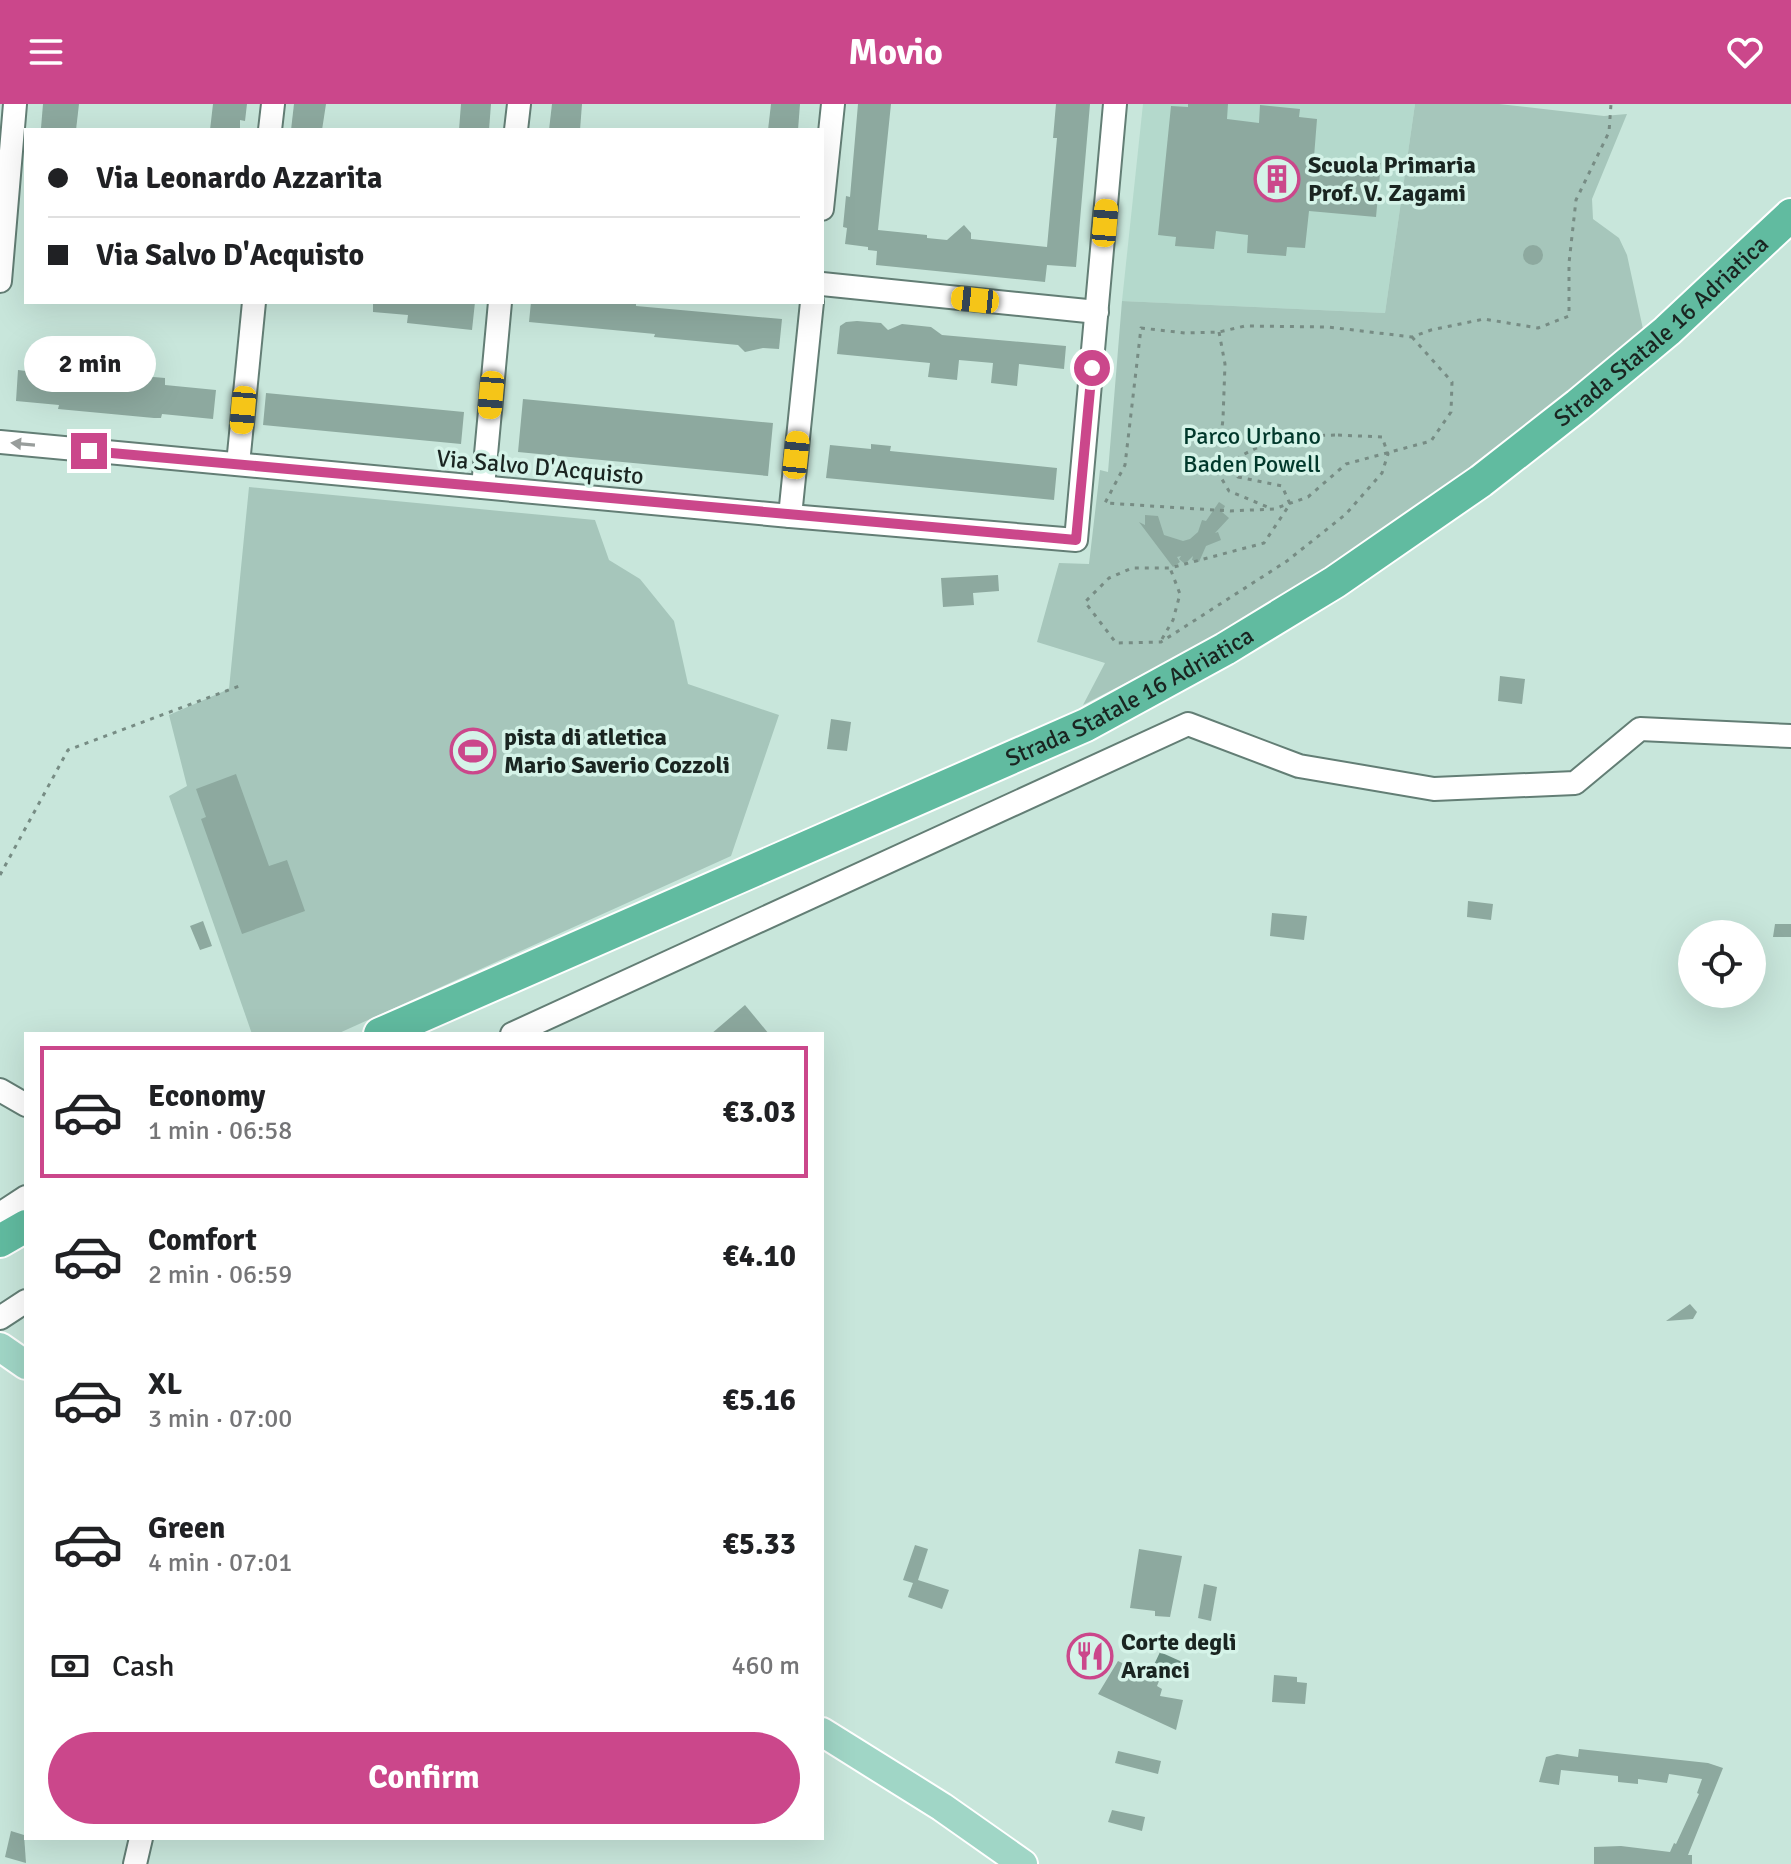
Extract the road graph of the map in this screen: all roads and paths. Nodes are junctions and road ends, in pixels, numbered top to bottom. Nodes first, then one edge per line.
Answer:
1 (15, 104) edge
2 (273, 104) edge
3 (519, 104) edge
4 (833, 104) edge
5 (1115, 104) edge
6 (1611, 104) edge
7 (270, 128) edge
8 (516, 128) edge
9 (824, 190) edge
10 (11, 204) edge
11 (1791, 215) edge
12 (1791, 245) edge
13 (0, 281) edge
14 (824, 284) edge
15 (254, 304) edge
16 (500, 304) edge
17 (812, 304) edge
18 (1097, 312) junction
19 (1219, 332) junction
20 (1412, 337) junction
21 (0, 442) edge
22 (1388, 454) junction
23 (238, 464) junction
24 (483, 487) junction
25 (1290, 504) junction
26 (1274, 509) junction
27 (790, 516) junction
28 (1170, 568) junction
29 (1161, 642) junction
30 (242, 685) dead end
31 (1791, 736) edge
32 (0, 875) edge
33 (385, 1032) edge
34 (434, 1032) edge
35 (516, 1032) edge
36 (0, 1090) edge
37 (24, 1104) edge
38 (24, 1198) edge
39 (0, 1214) edge
40 (24, 1227) edge
41 (0, 1241) edge
42 (24, 1246) edge
43 (0, 1260) edge
44 (24, 1302) edge
45 (0, 1318) edge
46 (0, 1347) edge
47 (24, 1364) edge
48 (824, 1733) edge
49 (141, 1840) edge
50 (135, 1864) edge
51 (1023, 1864) edge

1 - 10 street
2 - 7 street
3 - 8 street
4 - 9 street
5 - 18 street
6 - 20 path
10 - 13 street
11 - 33 highway, Strada Statale 16 Adriatica
12 - 34 highway, Strada Statale 16 Adriatica
14 - 18 street
15 - 23 street
16 - 24 street
17 - 27 street
18 - 27 street, Via Salvo D'Acquisto
19 - 20 path
19 - 26 path
19 - 26 path
20 - 22 path
23 -> 21 street, Via Salvo D'Acquisto
22 - 25 path
22 - 25 path
22 - 29 path
23 - 24 street, Via Salvo D'Acquisto
24 - 27 street, Via Salvo D'Acquisto
25 - 26 path
25 - 28 path
28 - 29 path
28 - 29 path
30 - 32 path
31 - 35 street
36 - 37 street
38 - 39 street
40 - 41 highway
42 - 43 highway
44 - 45 street
46 - 47 main road
48 - 51 main road
49 - 50 street

